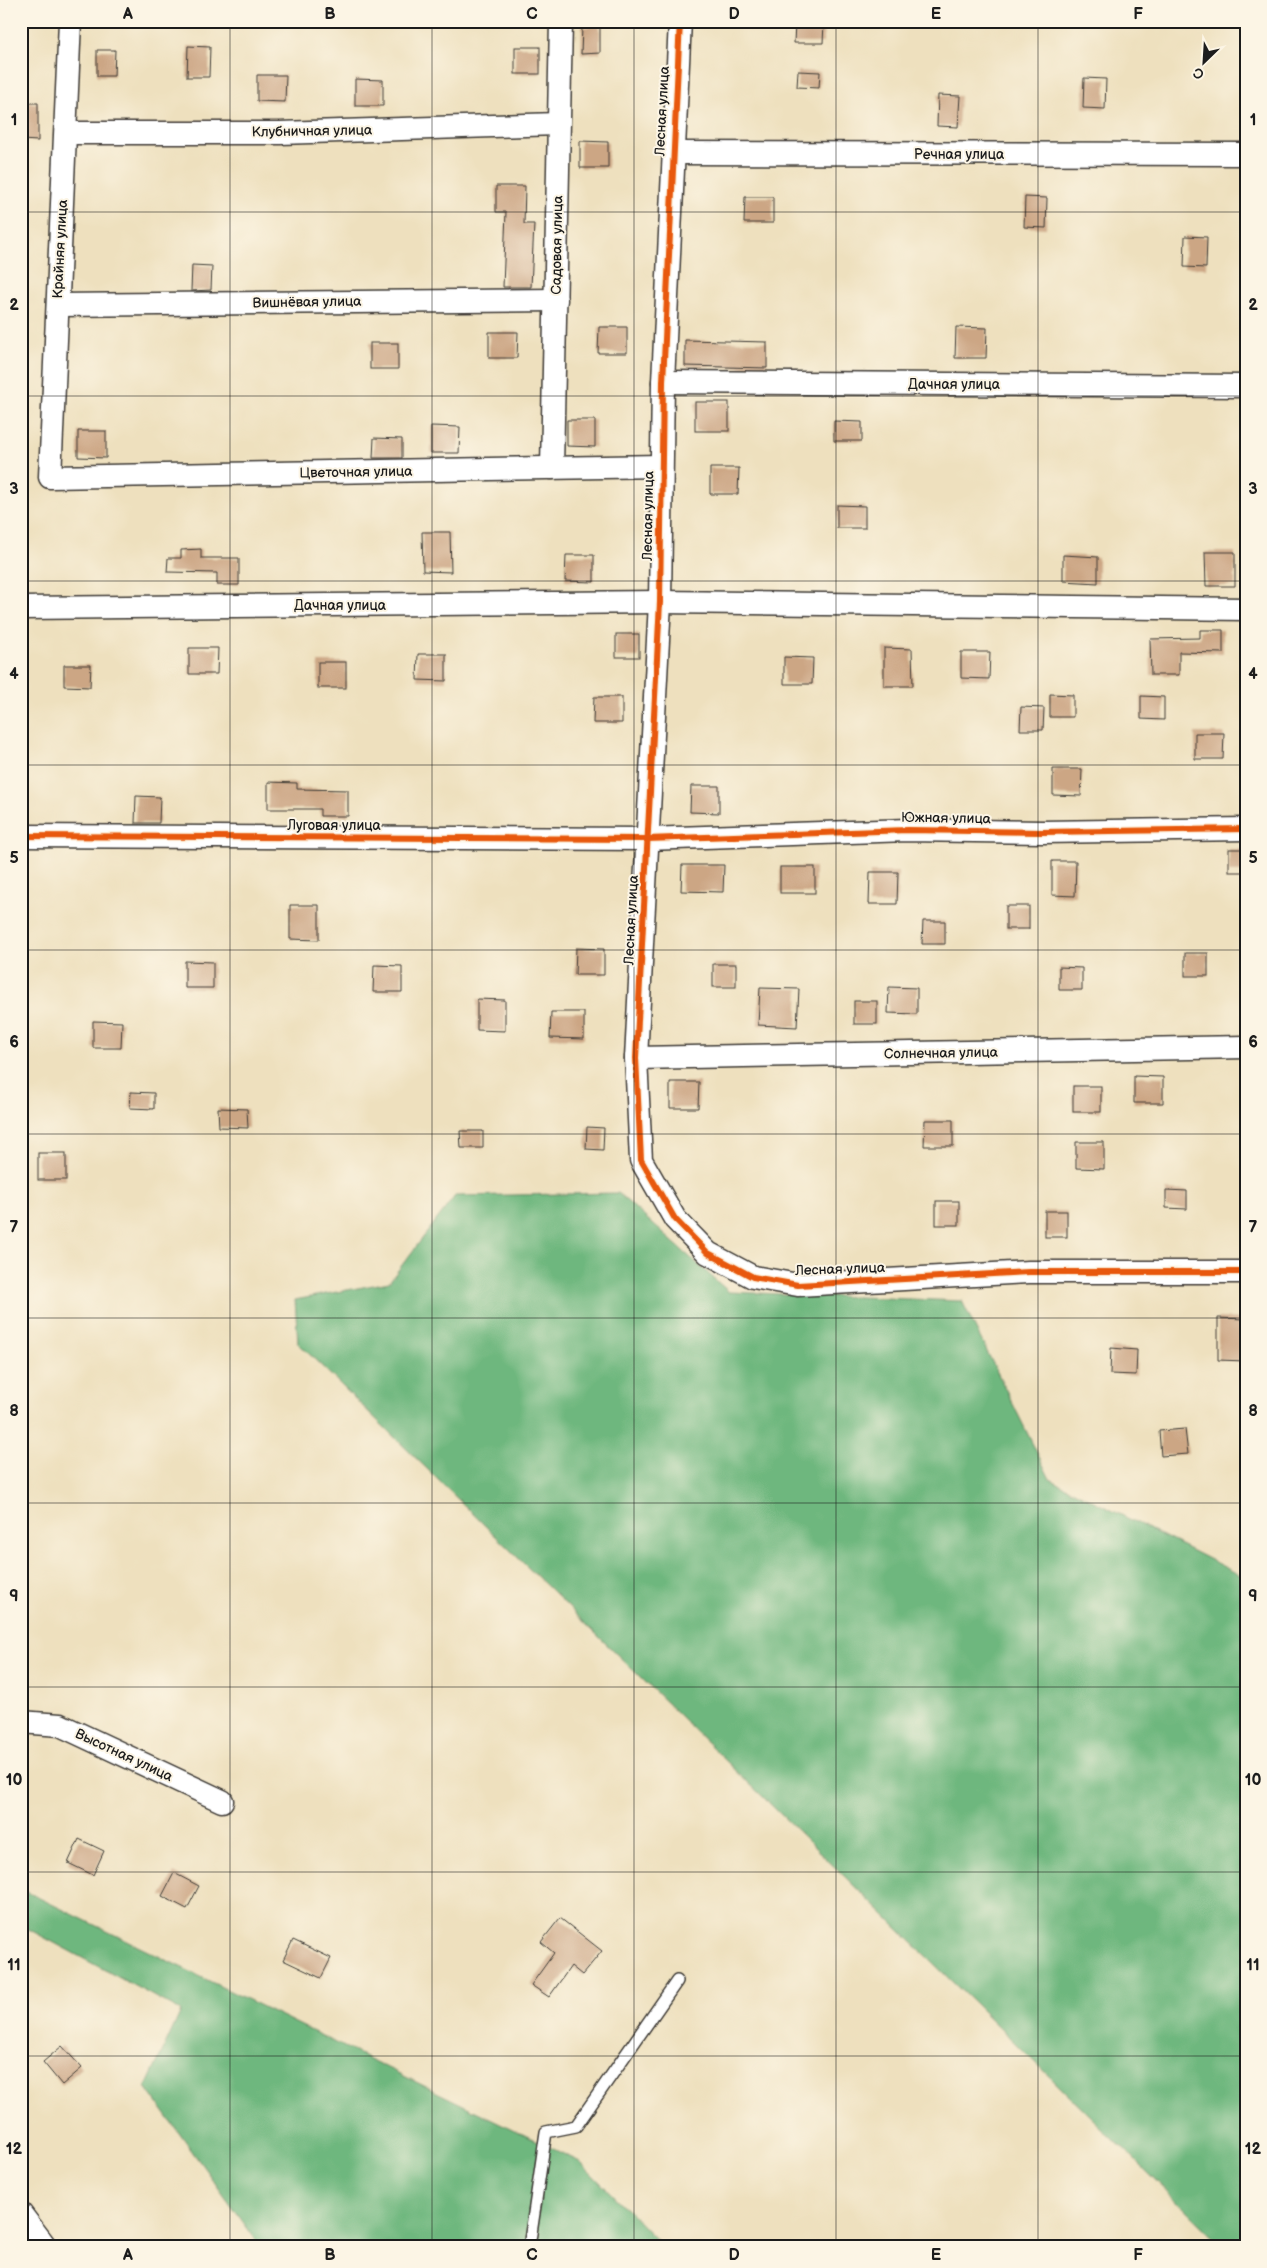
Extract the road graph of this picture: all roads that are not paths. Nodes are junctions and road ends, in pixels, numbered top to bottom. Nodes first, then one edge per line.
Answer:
1 (70, 21) edge
2 (561, 21) edge
3 (680, 21) edge
4 (558, 124) junction
5 (66, 133) junction
6 (672, 153) junction
7 (1246, 154) edge
8 (556, 300) junction
9 (58, 305) junction
10 (662, 382) junction
11 (1246, 386) edge
12 (662, 466) junction
13 (552, 468) junction
14 (50, 477) joint
15 (660, 602) junction
16 (21, 608) edge
17 (1246, 609) edge
18 (1246, 829) edge
19 (21, 836) edge
20 (647, 839) junction
21 (1246, 1047) edge
22 (636, 1058) junction
23 (1246, 1272) edge
24 (21, 1722) edge
25 (222, 1801) dead end
26 (677, 1981) dead end
27 (21, 2214) edge
28 (46, 2247) edge
29 (529, 2247) edge

1 - 5 street, Крайняя улица
2 - 4 street, Садовая улица
3 - 6 street, Лесная улица
4 - 5 street, Клубничная улица
4 - 8 street, Садовая улица
5 - 9 street, Крайняя улица
6 - 7 street, Речная улица
6 - 10 street, Лесная улица
8 - 9 street, Вишнёвая улица
8 - 13 street, Садовая улица
9 - 14 street, Крайняя улица
10 - 11 street, Дачная улица
10 - 12 street, Лесная улица
12 - 13 street, Цветочная улица
12 - 15 street, Лесная улица
13 - 14 street, Цветочная улица
15 - 16 street, Дачная улица
15 - 17 street, Дачная улица
15 - 20 street, Лесная улица
18 - 20 street, Южная улица
19 - 20 street, Луговая улица
20 - 22 street, Лесная улица
21 - 22 street, Солнечная улица
22 - 23 street, Лесная улица
24 - 25 street, Высотная улица
26 - 29 lane
27 - 28 street

